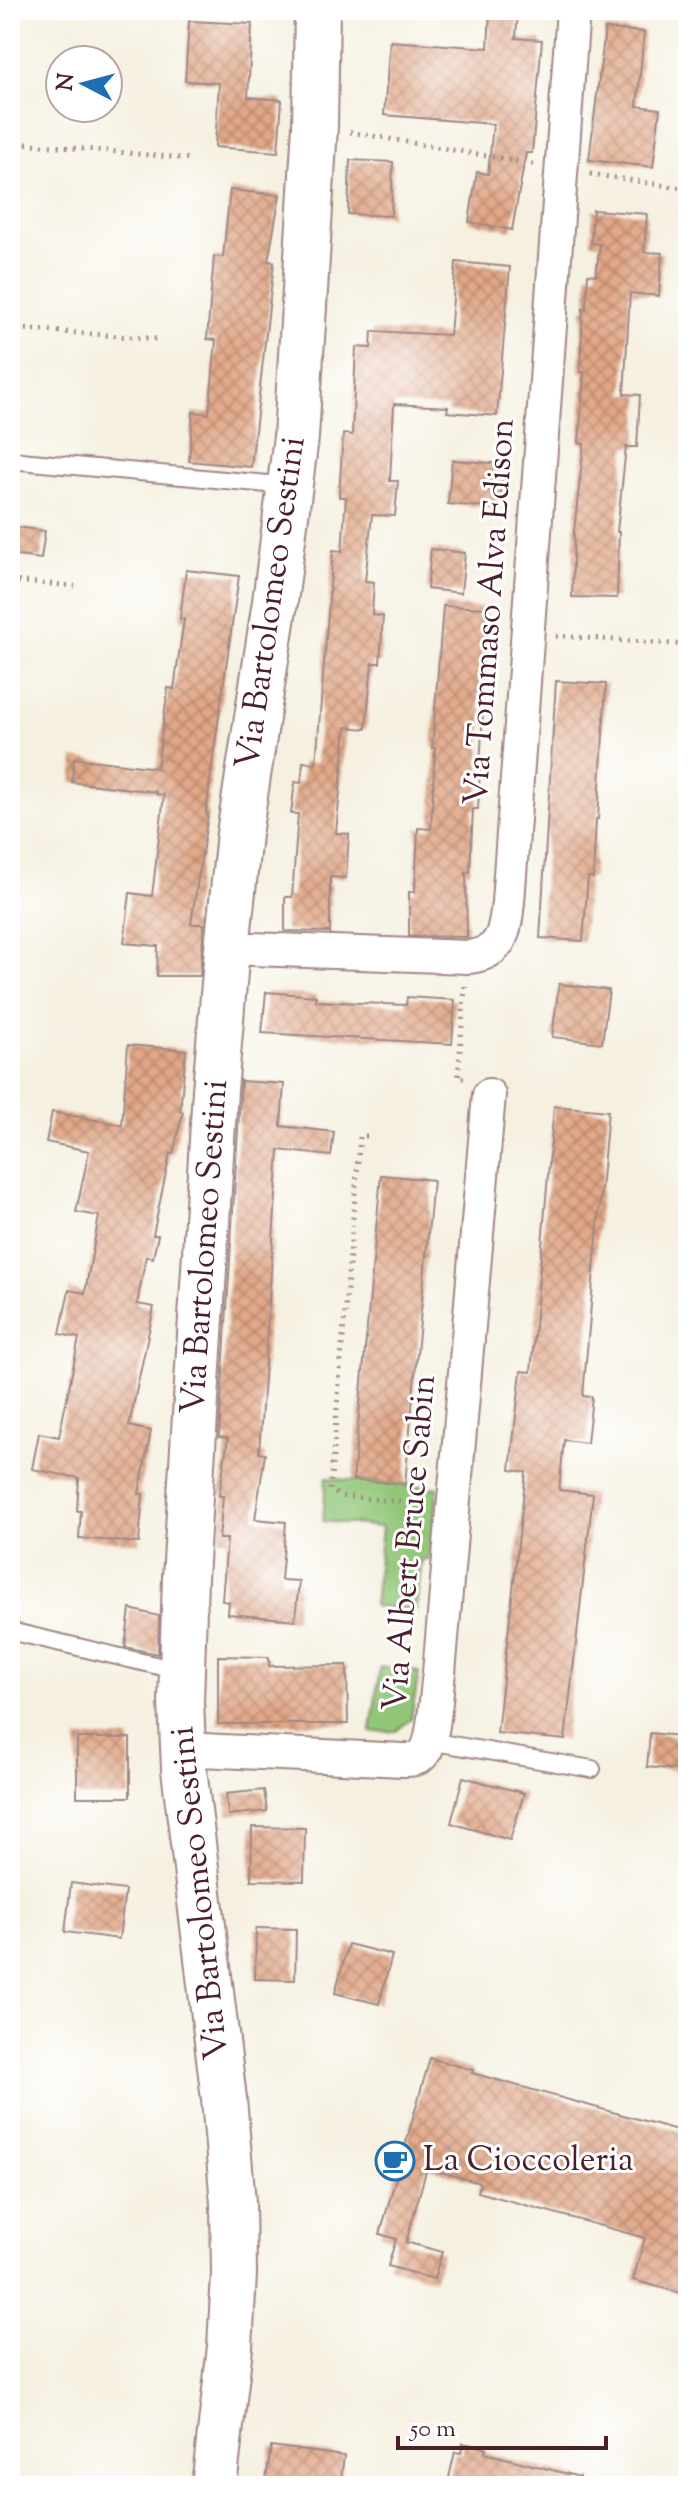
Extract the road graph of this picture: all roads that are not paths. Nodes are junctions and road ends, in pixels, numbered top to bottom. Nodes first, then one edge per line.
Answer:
1 (317, 10) edge
2 (573, 10) edge
3 (10, 460) edge
4 (290, 486) junction
5 (227, 948) junction
6 (489, 1095) road end
7 (10, 1631) edge
8 (182, 1671) junction
9 (429, 1741) junction
10 (182, 1749) junction
11 (592, 1769) dead end
12 (214, 2486) edge

1 - 4 main road, Via Bartolomeo Sestini
2 - 5 street, Via Tommaso Alva Edison
3 - 4 lane
4 - 5 main road, Via Bartolomeo Sestini
5 - 8 main road, Via Bartolomeo Sestini
6 - 9 street, Via Albert Bruce Sabin
7 - 8 lane
8 - 10 main road, Via Bartolomeo Sestini
9 - 10 street, Via Albert Bruce Sabin
9 - 11 lane
10 - 12 main road, Via Bartolomeo Sestini

